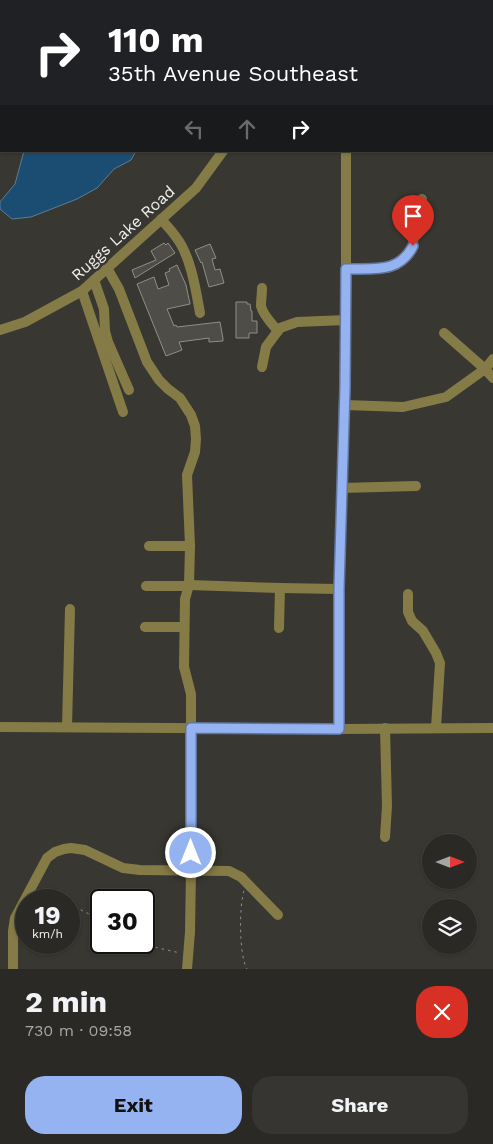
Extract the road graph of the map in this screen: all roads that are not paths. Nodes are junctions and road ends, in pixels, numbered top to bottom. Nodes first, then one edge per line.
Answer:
1 (222, 152) edge
2 (346, 152) edge
3 (422, 199) dead end
4 (161, 219) junction
5 (107, 268) junction
6 (346, 269) junction
7 (94, 280) junction
8 (262, 288) dead end
9 (82, 291) junction
10 (200, 313) dead end
11 (346, 320) junction
12 (0, 330) edge
13 (278, 331) junction
14 (444, 333) dead end
15 (493, 359) edge
16 (262, 367) dead end
17 (485, 369) junction
18 (493, 378) edge
19 (129, 390) dead end
20 (344, 405) junction
21 (123, 412) dead end
22 (416, 486) dead end
23 (342, 488) junction
24 (149, 546) dead end
25 (190, 546) junction
26 (189, 585) junction
27 (146, 586) dead end
28 (280, 588) junction
29 (339, 589) junction
30 (408, 594) dead end
31 (70, 609) dead end
32 (145, 627) dead end
33 (184, 627) junction
34 (279, 628) dead end
35 (0, 727) edge
36 (68, 727) junction
37 (191, 728) junction
38 (385, 728) junction
39 (436, 728) junction
40 (493, 728) edge
41 (339, 729) junction
42 (385, 837) dead end
43 (191, 871) junction
44 (278, 915) dead end
45 (12, 969) edge
46 (187, 969) edge

1 - 4 street, Ruggs Lake Road
2 - 6 street
3 - 6 street
4 - 5 street, Ruggs Lake Road
4 - 10 street
5 - 7 street, Ruggs Lake Road
5 - 25 street
6 - 11 street
7 - 9 street, Ruggs Lake Road
7 - 19 street
8 - 13 street
9 - 12 street, Ruggs Lake Road
9 - 21 street
11 - 13 street
11 - 20 street
13 - 16 street
14 - 17 street
15 - 17 street
17 - 18 street
17 - 20 street
20 - 23 street
22 - 23 street
23 - 29 street
24 - 25 street
25 - 26 street
26 - 27 street
26 - 28 street
26 - 33 street
28 - 29 street
28 - 34 street
29 - 41 street
30 - 39 street
31 - 36 street
32 - 33 street
33 - 37 street
35 - 36 street
36 - 37 street
37 - 41 street
37 - 43 street
38 - 39 street
38 - 41 street
38 - 42 street
39 - 40 street
43 - 44 street
43 - 45 street
43 - 46 street

